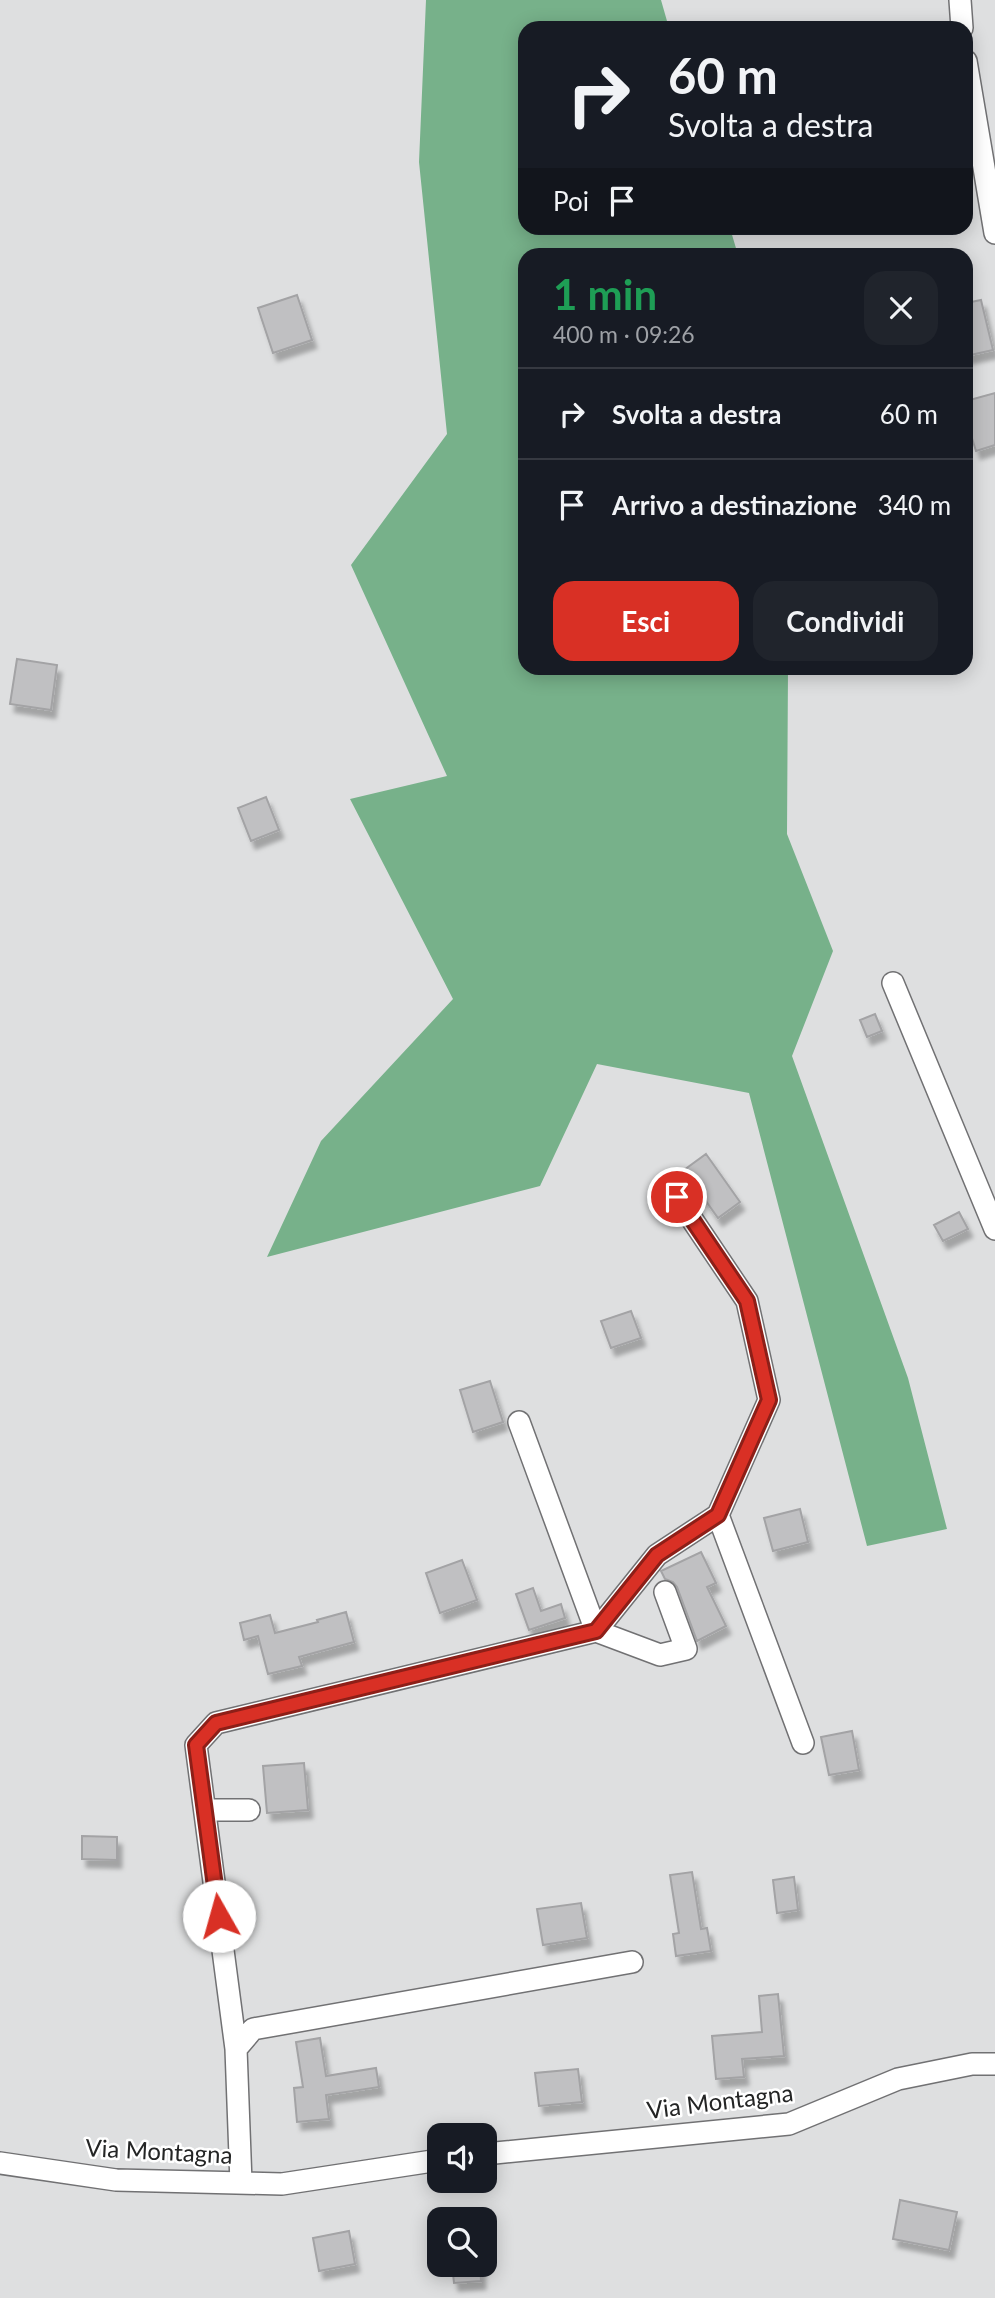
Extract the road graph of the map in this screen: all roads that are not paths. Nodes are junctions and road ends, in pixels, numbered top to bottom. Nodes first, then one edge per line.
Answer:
1 (960, 0) edge
2 (962, 21) edge
3 (973, 103) edge
4 (995, 233) edge
5 (892, 983) dead end
6 (677, 1197) dead end
7 (995, 1229) edge
8 (519, 1422) dead end
9 (718, 1515) junction
10 (664, 1592) dead end
11 (596, 1631) junction
12 (803, 1743) dead end
13 (206, 1810) junction
14 (249, 1810) dead end
15 (632, 1962) dead end
16 (236, 2049) junction
17 (995, 2064) edge
18 (497, 2153) edge
19 (427, 2162) edge
20 (0, 2163) edge
21 (241, 2183) junction

1 - 2 street
3 - 4 street
5 - 7 street
6 - 9 street
8 - 11 street
9 - 11 street
9 - 12 street
10 - 11 street
11 - 13 street
13 - 14 street
13 - 16 street
15 - 16 street
16 - 21 street
17 - 18 street, Via Montagna
19 - 21 street, Via Montagna
20 - 21 street, Via Montagna

